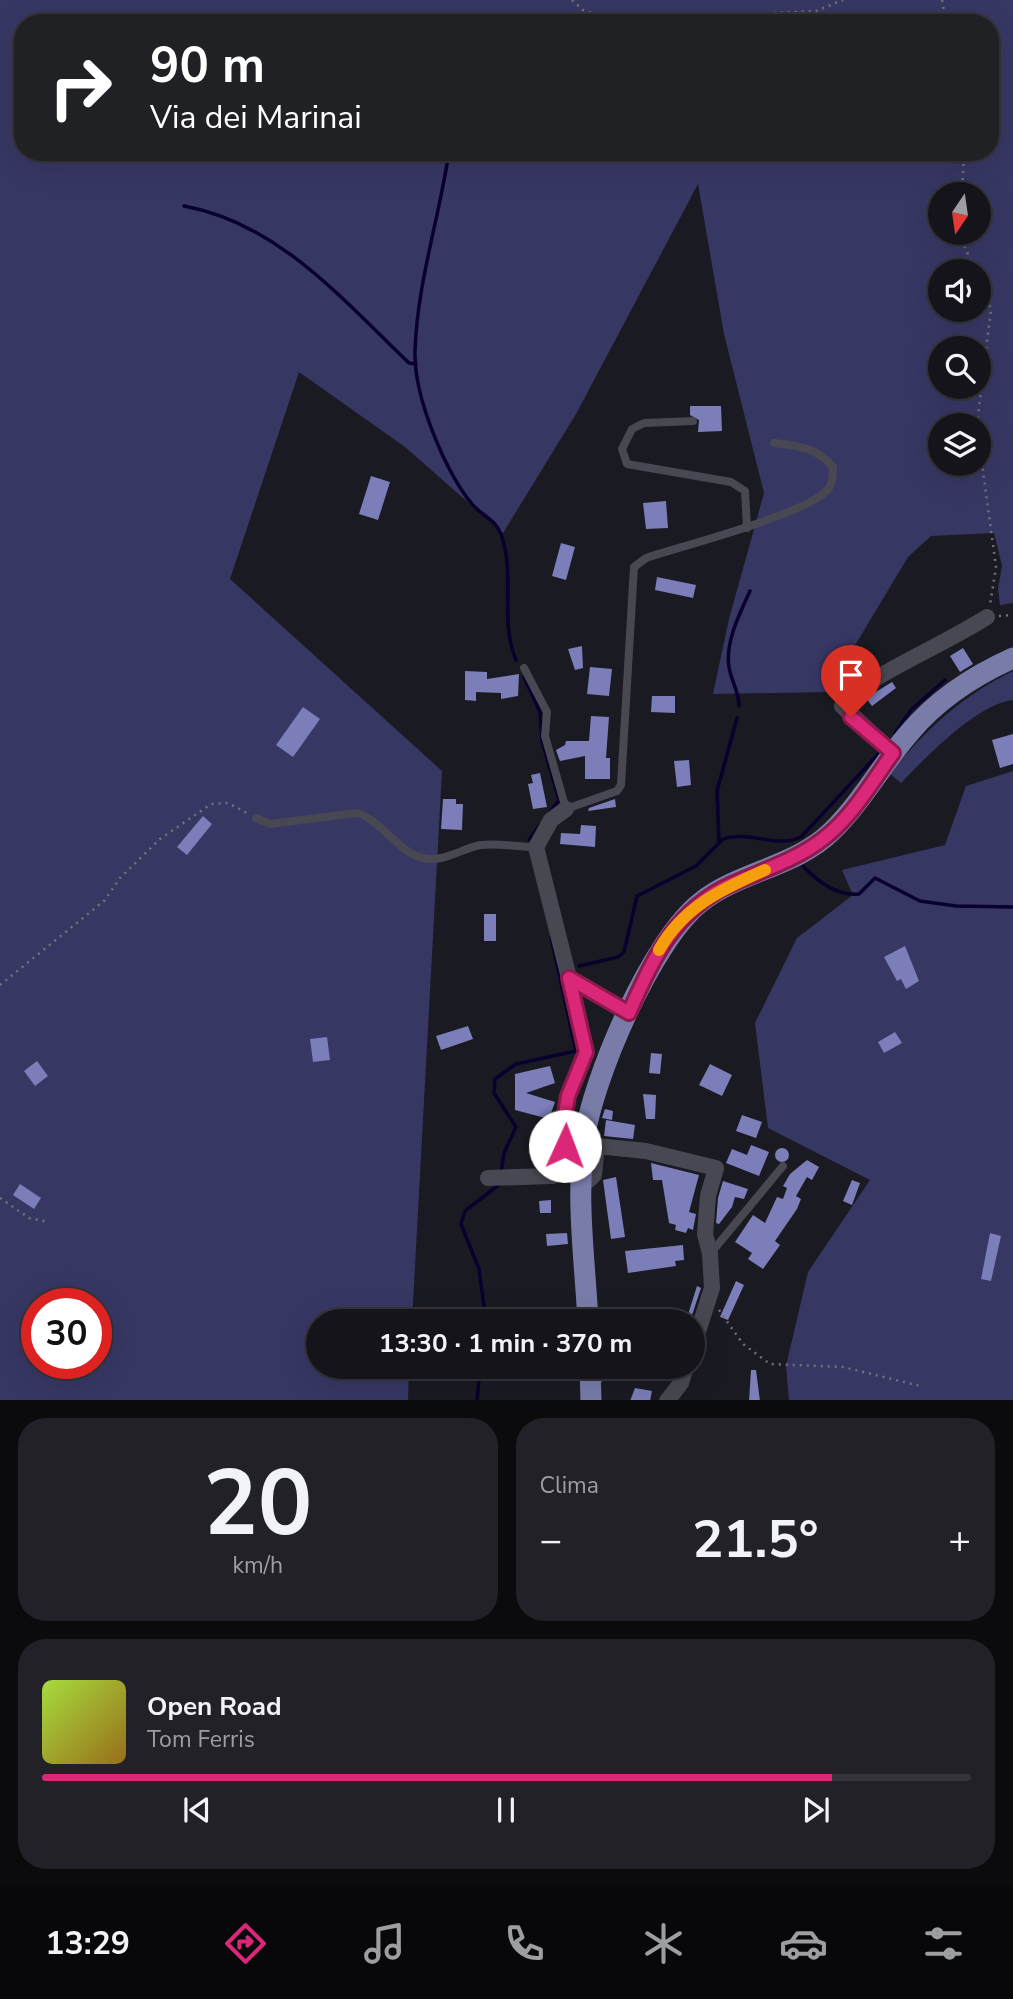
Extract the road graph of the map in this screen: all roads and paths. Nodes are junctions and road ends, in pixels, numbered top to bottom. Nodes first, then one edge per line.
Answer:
1 (572, 0) edge
2 (843, 0) edge
3 (594, 14) edge
4 (768, 14) edge
5 (964, 161) edge
6 (963, 182) edge
7 (989, 322) edge
8 (978, 413) edge
9 (693, 421) dead end
10 (774, 443) dead end
11 (984, 476) edge
12 (747, 528) junction
13 (987, 617) joint
14 (1013, 658) edge
15 (524, 668) dead end
16 (893, 753) junction
17 (566, 809) junction
18 (256, 818) joint
19 (536, 847) junction
20 (569, 978) junction
21 (0, 985) edge
22 (629, 1013) junction
23 (783, 1167) dead end
24 (488, 1178) dead end
25 (582, 1186) junction
26 (0, 1198) edge
27 (48, 1222) dead end
28 (710, 1254) junction
29 (708, 1300) junction
30 (587, 1309) edge
31 (705, 1309) edge
32 (682, 1379) edge
33 (920, 1386) dead end
34 (668, 1400) edge

1 - 3 path
2 - 4 path
5 - 6 path
7 - 8 path
9 - 12 lane
10 - 12 lane
11 - 13 path
12 - 17 lane
13 - 16 street
14 - 16 main road
15 - 17 lane
16 - 22 main road
17 - 19 street
18 - 19 lane
18 - 21 path
19 - 20 street
20 - 22 street
20 - 24 street
22 - 25 main road
23 - 28 lane
25 - 28 street
25 - 30 main road
26 - 27 path
28 - 29 street
29 - 31 street
29 - 33 path
32 - 34 street

